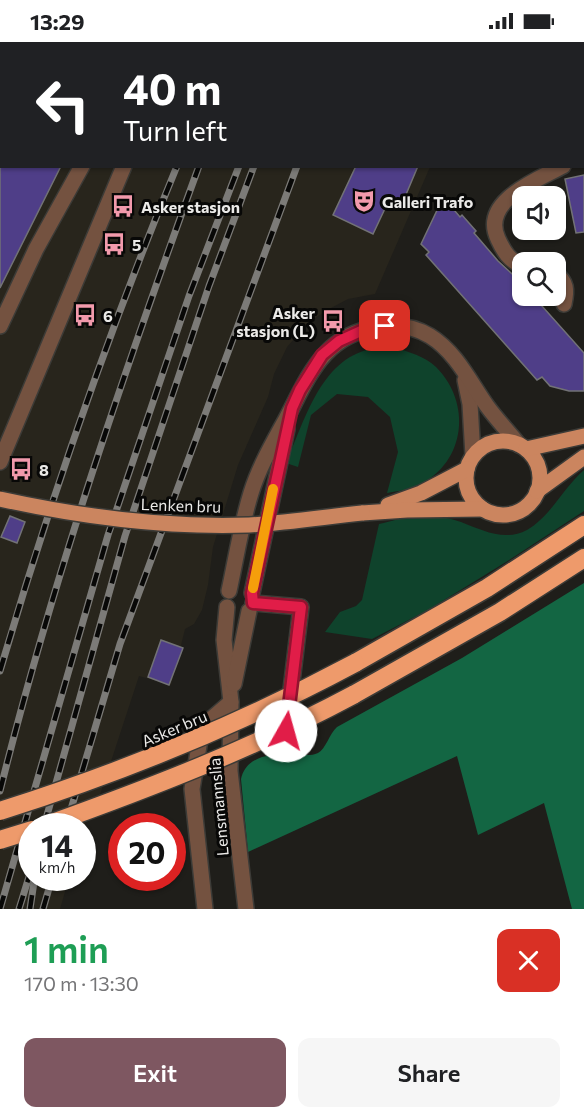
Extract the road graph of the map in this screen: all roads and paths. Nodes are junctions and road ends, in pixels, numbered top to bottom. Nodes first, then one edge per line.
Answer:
1 (81, 168) edge
2 (123, 168) edge
3 (559, 168) edge
4 (512, 261) edge
5 (0, 327) edge
6 (463, 371) junction
7 (292, 408) junction
8 (584, 436) edge
9 (522, 447) junction
10 (584, 457) edge
11 (0, 462) edge
12 (470, 462) junction
13 (537, 491) junction
14 (0, 499) edge
15 (406, 505) junction
16 (483, 509) junction
17 (584, 525) edge
18 (584, 558) edge
19 (229, 591) junction
20 (252, 602) junction
21 (227, 607) junction
22 (231, 702) junction
23 (286, 731) dead end
24 (0, 811) edge
25 (80, 813) edge
26 (18, 834) edge
27 (0, 840) edge
28 (205, 909) edge
29 (246, 909) edge

1 - 5 street
2 - 11 street
3 - 4 street
6 - 7 street, Lensmannslia
6 - 9 street, Lensmannslia
6 - 12 street, Lensmannslia
7 - 19 street, Lensmannslia
7 - 20 street, Lensmannslia
8 - 9 main road
9 - 12 main road
9 - 13 main road
10 - 13 main road
12 - 15 main road
12 - 16 main road
13 - 16 main road
14 - 15 main road, Lenken bru, bridge
15 - 16 main road, Lenken bru
17 - 24 highway, Asker bru, bridge
18 - 25 highway, bridge
19 - 20 street
19 - 21 street
20 - 21 street
20 - 22 street, Lensmannslia
20 - 23 street
21 - 22 street, Lensmannslia
22 - 28 street
22 - 29 street, Lensmannslia
26 - 27 highway, bridge

